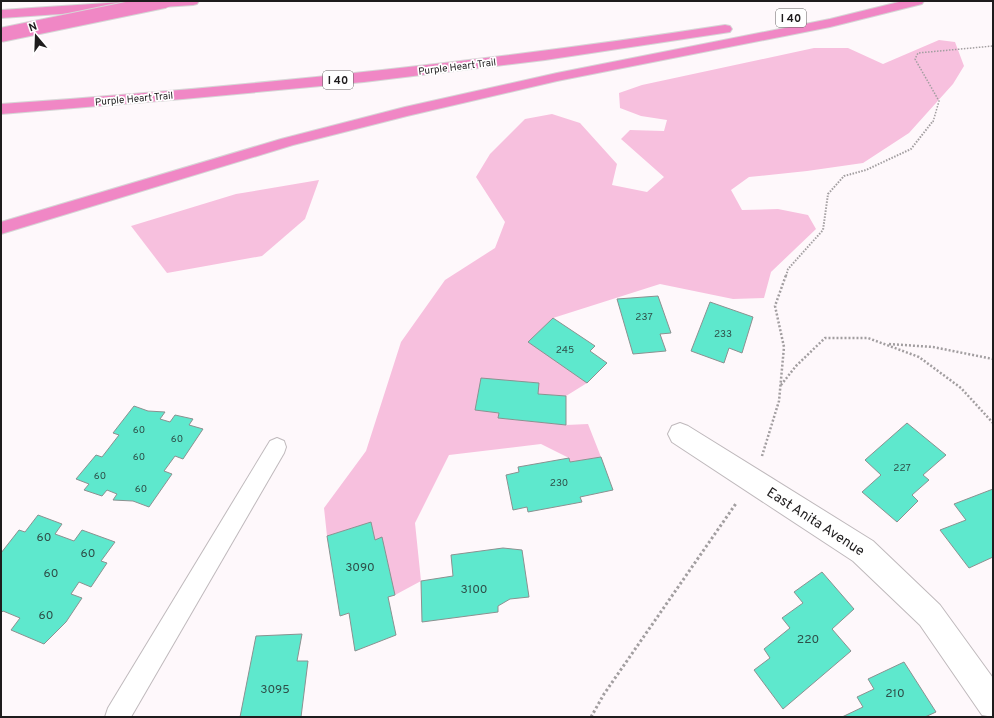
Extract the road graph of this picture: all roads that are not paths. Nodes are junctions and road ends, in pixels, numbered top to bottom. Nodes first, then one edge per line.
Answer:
1 (57, 1) edge
2 (165, 1) edge
3 (194, 1) edge
4 (910, 1) edge
5 (918, 1) edge
6 (1, 7) edge
7 (1, 14) edge
8 (784, 20) dead end
9 (736, 27) dead end
10 (1, 36) edge
11 (1, 109) edge
12 (1, 228) edge
13 (680, 434) dead end
14 (277, 447) dead end
15 (993, 704) edge
16 (117, 717) edge

1 - 6 highway
2 - 10 highway, bridge
3 - 7 highway
4 - 8 highway, I 40
5 - 12 highway
9 - 11 highway, Purple Heart Trail / I 40
13 - 15 street, East Anita Avenue
14 - 16 lane

